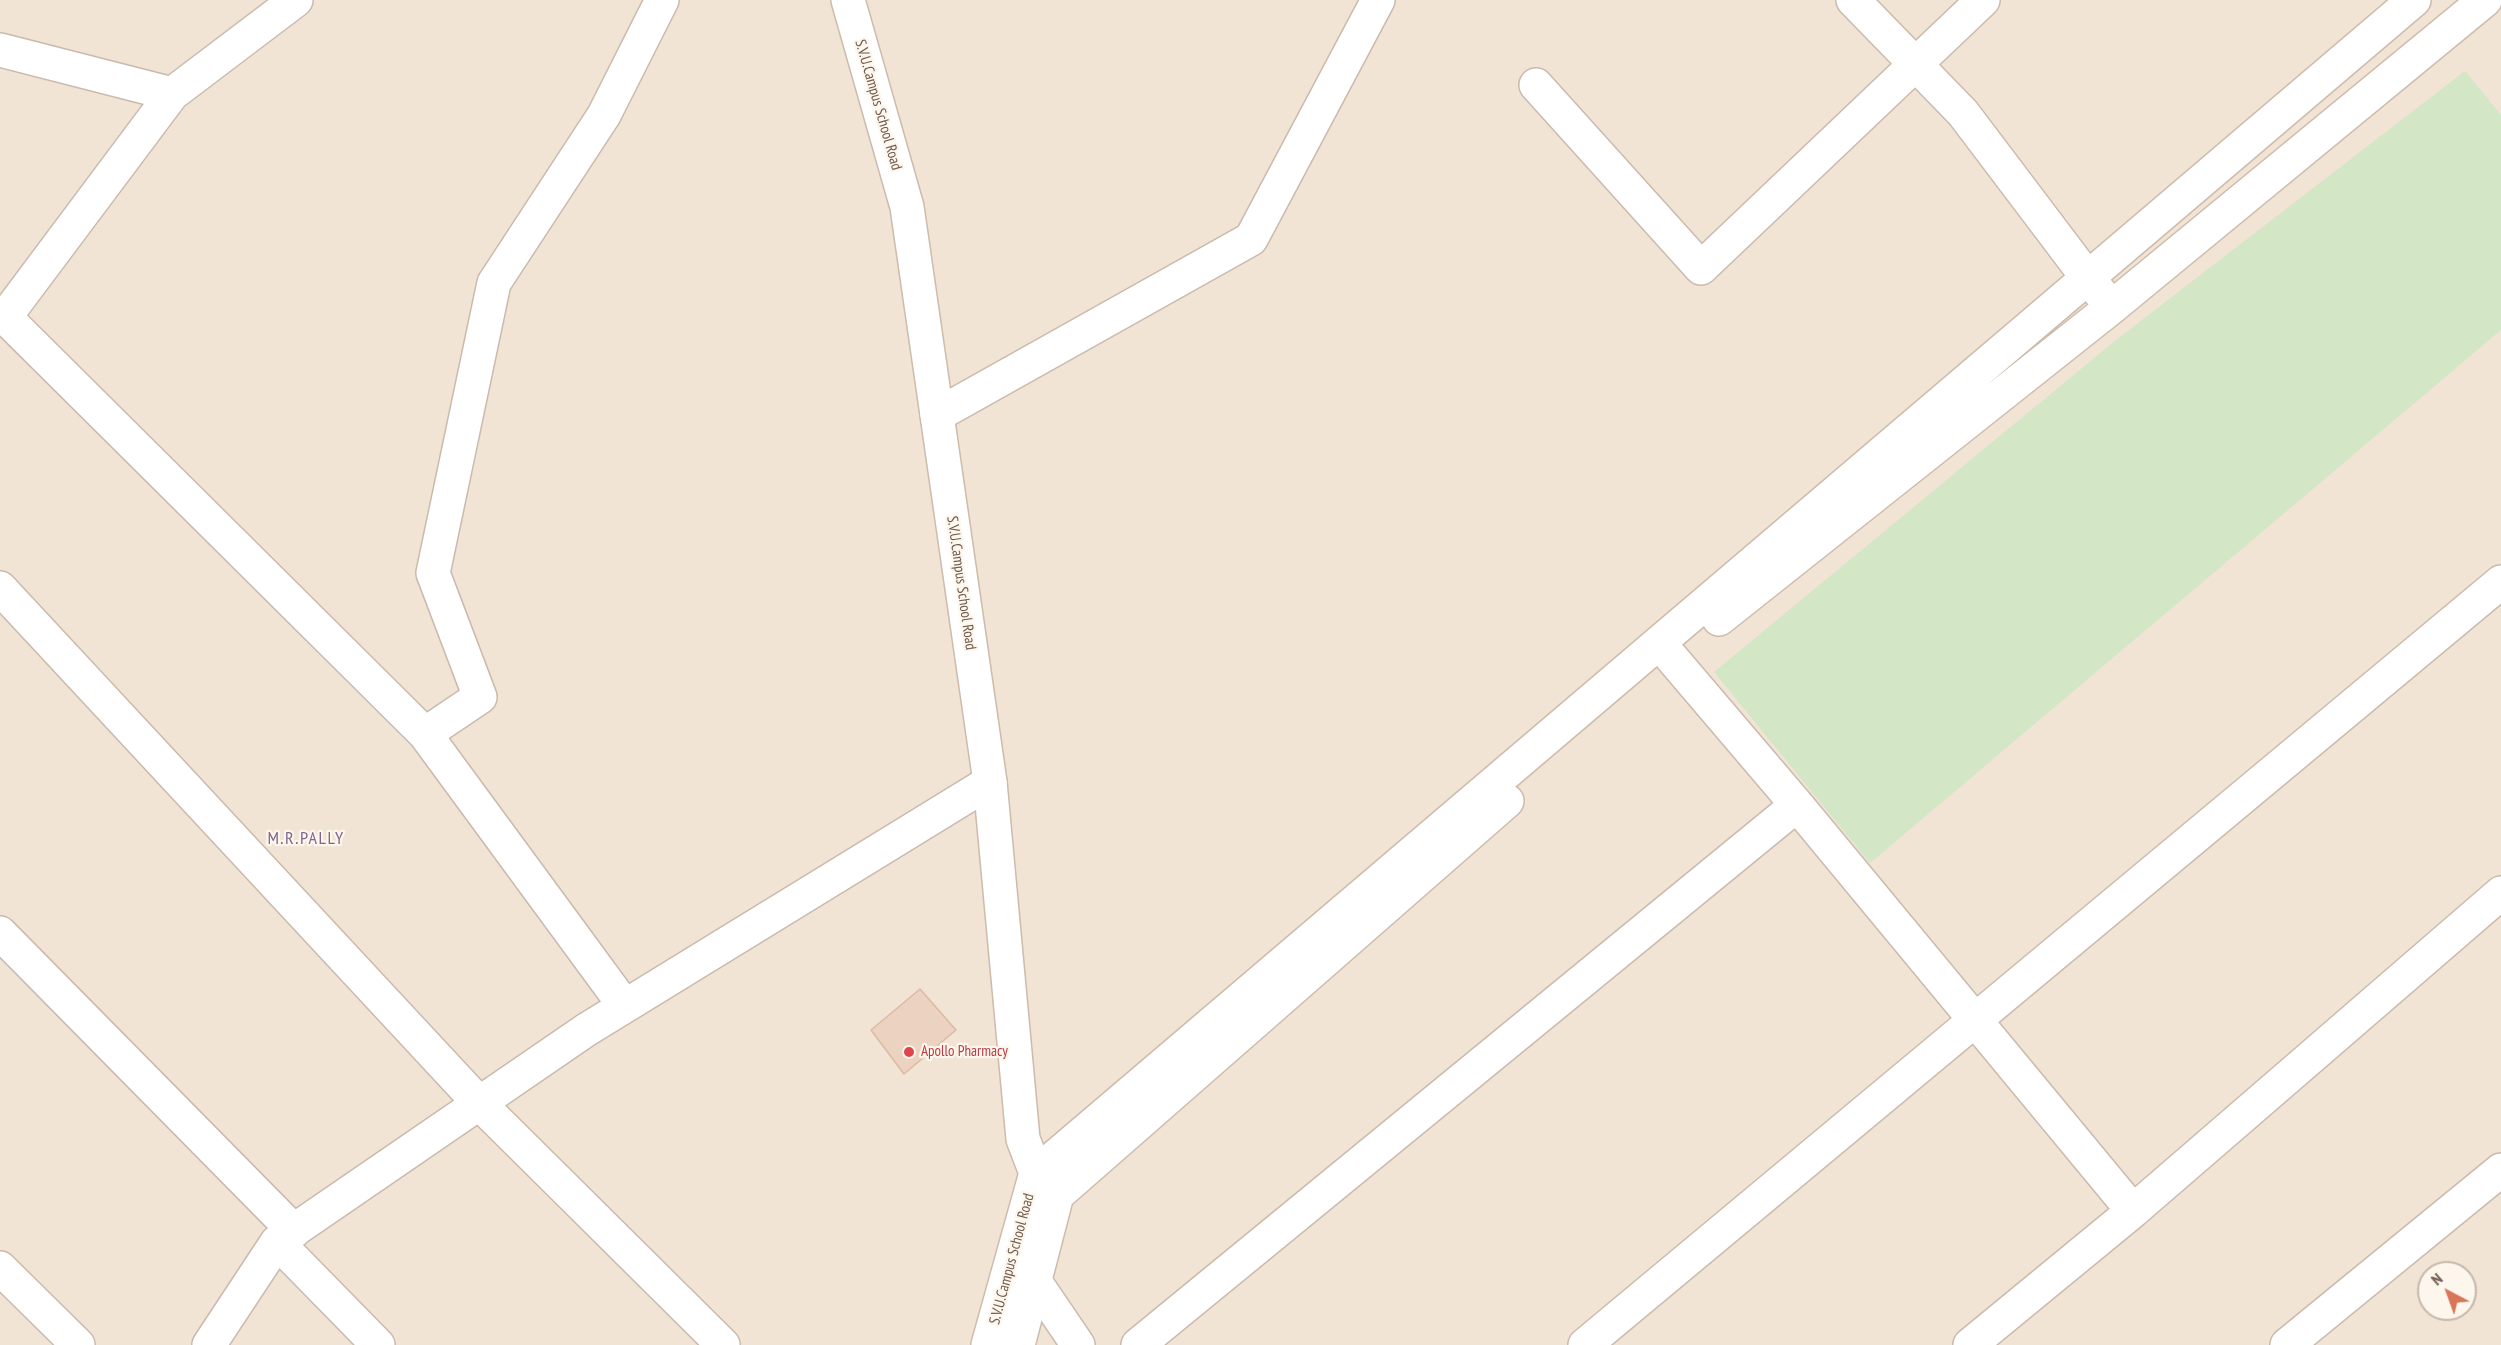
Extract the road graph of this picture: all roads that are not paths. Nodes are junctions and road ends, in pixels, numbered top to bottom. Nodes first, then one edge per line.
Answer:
1 (296, 0) edge
2 (662, 0) edge
3 (848, 0) edge
4 (1378, 0) edge
5 (1853, 0) edge
6 (1983, 0) edge
7 (2414, 0) edge
8 (2486, 0) edge
9 (0, 50) edge
10 (1915, 63) junction
11 (1536, 85) dead end
12 (172, 94) junction
13 (2087, 278) junction
14 (2112, 307) junction
15 (937, 415) junction
16 (2501, 582) edge
17 (0, 588) edge
18 (1671, 657) junction
19 (425, 734) junction
20 (990, 782) junction
21 (1797, 805) junction
22 (2501, 893) edge
23 (0, 933) edge
24 (624, 1005) junction
25 (1974, 1019) junction
26 (479, 1103) junction
27 (2501, 1170) edge
28 (1047, 1184) junction
29 (2133, 1211) junction
30 (285, 1237) junction
31 (1015, 1252) junction
32 (0, 1268) edge
33 (1034, 1281) junction
34 (78, 1345) edge
35 (209, 1345) edge
36 (378, 1345) edge
37 (723, 1345) edge
38 (988, 1345) edge
39 (1018, 1345) edge
40 (1078, 1345) edge
41 (1138, 1345) edge
42 (1585, 1345) edge
43 (1970, 1345) edge
44 (2287, 1345) edge

1 - 12 street
2 - 19 street
3 - 15 street, S.V.U.Campus School Road
4 - 15 street
5 - 10 street
6 - 10 street
7 - 13 street
8 - 14 street
9 - 12 street
10 - 11 street
10 - 13 street
12 - 19 street
13 - 14 street
13 - 28 street
14 - 18 street
15 - 20 street, S.V.U.Campus School Road
16 - 25 street
17 - 26 street
18 - 21 street
18 - 28 street
19 - 24 street
20 - 24 street
20 - 28 street, S.V.U.Campus School Road
21 - 25 street
21 - 41 street
22 - 29 street
23 - 30 street
24 - 26 street
25 - 29 street
25 - 42 street
26 - 30 street
26 - 37 street
27 - 44 street
28 - 31 street, S.V.U.Campus School Road
28 - 33 street, S.V.U.Campus School Road
29 - 43 street
30 - 35 street
30 - 36 street
31 - 33 street
31 - 38 street, S.V.U.Campus School Road
32 - 34 street
33 - 39 street, S.V.U.Campus School Road
33 - 40 street

